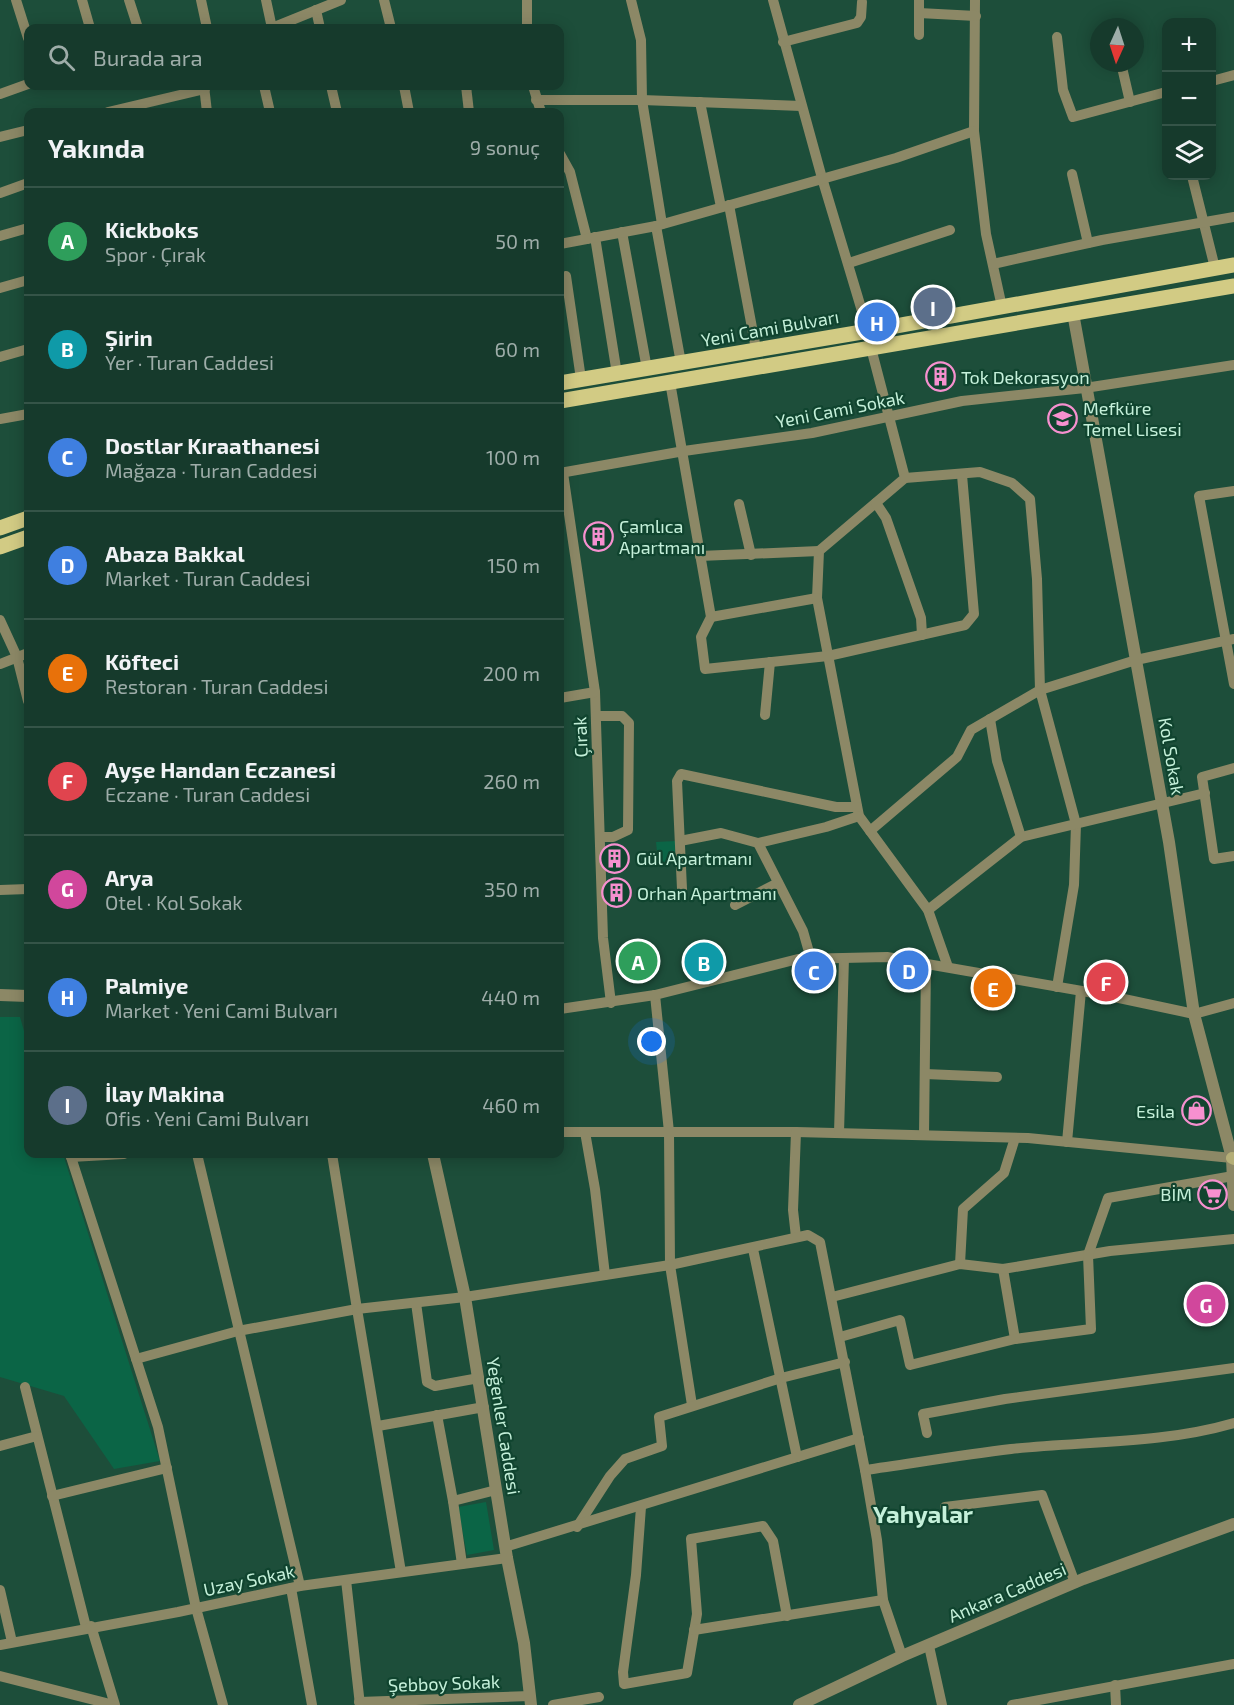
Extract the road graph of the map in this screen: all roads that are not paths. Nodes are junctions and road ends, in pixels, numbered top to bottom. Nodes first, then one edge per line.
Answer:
1 (16, 0) edge
2 (82, 0) edge
3 (129, 0) edge
4 (201, 0) edge
5 (266, 0) edge
6 (384, 0) edge
7 (527, 0) edge
8 (631, 0) edge
9 (773, 0) edge
10 (919, 0) edge
11 (975, 0) edge
12 (336, 1) edge
13 (862, 2) dead end
14 (316, 10) junction
15 (919, 13) junction
16 (976, 16) junction
17 (89, 24) edge
18 (137, 24) edge
19 (206, 24) edge
20 (271, 24) edge
21 (282, 24) edge
22 (319, 24) edge
23 (390, 24) edge
24 (527, 24) edge
25 (24, 25) edge
26 (919, 36) dead end
27 (1056, 37) dead end
28 (783, 42) junction
29 (1122, 72) edge
30 (1234, 75) edge
31 (1216, 80) edge
32 (24, 85) edge
33 (192, 90) edge
34 (204, 90) edge
35 (265, 90) edge
36 (332, 90) edge
37 (405, 90) edge
38 (466, 90) edge
39 (534, 90) edge
40 (1162, 93) edge
41 (0, 94) edge
42 (536, 100) junction
43 (642, 100) junction
44 (700, 102) junction
45 (1130, 102) junction
46 (801, 106) junction
47 (123, 108) edge
48 (207, 108) edge
49 (269, 108) edge
50 (336, 108) edge
51 (409, 108) edge
52 (469, 108) edge
53 (539, 108) edge
54 (24, 131) edge
55 (974, 131) junction
56 (0, 137) edge
57 (564, 161) edge
58 (1072, 174) dead end
59 (822, 178) junction
60 (1193, 180) edge
61 (24, 184) edge
62 (0, 193) edge
63 (725, 206) junction
64 (1234, 217) edge
65 (1204, 222) junction
66 (659, 225) junction
67 (24, 229) edge
68 (950, 230) dead end
69 (622, 232) junction
70 (0, 236) edge
71 (591, 238) junction
72 (564, 243) edge
73 (1088, 243) junction
74 (849, 263) junction
75 (993, 264) junction
76 (1234, 265) edge
77 (1215, 268) junction
78 (566, 276) dead end
79 (24, 281) edge
80 (1234, 286) edge
81 (0, 288) edge
82 (1002, 307) junction
83 (1073, 313) junction
84 (868, 331) junction
85 (871, 348) junction
86 (756, 349) junction
87 (24, 350) edge
88 (0, 357) edge
89 (681, 363) junction
90 (1234, 365) edge
91 (647, 369) junction
92 (617, 374) junction
93 (581, 379) junction
94 (564, 382) edge
95 (670, 382) junction
96 (1085, 388) junction
97 (564, 400) edge
98 (24, 415) edge
99 (890, 417) junction
100 (0, 419) edge
101 (684, 451) junction
102 (564, 472) edge
103 (962, 475) junction
104 (905, 478) junction
105 (1234, 490) edge
106 (564, 492) edge
107 (876, 502) junction
108 (739, 504) dead end
109 (24, 519) edge
110 (0, 528) edge
111 (24, 538) edge
112 (0, 547) edge
113 (819, 551) junction
114 (751, 555) junction
115 (700, 556) junction
116 (817, 598) junction
117 (711, 618) junction
118 (0, 620) edge
119 (922, 635) junction
120 (1230, 640) edge
121 (24, 654) edge
122 (828, 656) junction
123 (17, 657) junction
124 (1136, 660) junction
125 (770, 662) junction
126 (0, 664) edge
127 (1234, 684) edge
128 (24, 685) edge
129 (1040, 690) junction
130 (595, 692) junction
131 (564, 697) edge
132 (765, 715) dead end
133 (596, 716) junction
134 (990, 719) junction
135 (1234, 768) edge
136 (1204, 793) junction
137 (1162, 803) junction
138 (858, 811) junction
139 (1077, 824) junction
140 (870, 831) junction
141 (600, 837) junction
142 (1021, 837) junction
143 (680, 841) junction
144 (758, 843) junction
145 (1234, 856) edge
146 (778, 883) junction
147 (24, 889) edge
148 (682, 889) dead end
149 (0, 890) edge
150 (735, 905) dead end
151 (928, 910) junction
152 (844, 958) junction
153 (811, 959) junction
154 (926, 963) junction
155 (948, 967) junction
156 (1057, 987) junction
157 (1081, 991) junction
158 (0, 995) edge
159 (655, 995) junction
160 (24, 996) edge
161 (611, 1003) junction
162 (1234, 1003) edge
163 (564, 1009) edge
164 (1194, 1014) junction
165 (925, 1074) junction
166 (997, 1077) dead end
167 (564, 1132) edge
168 (585, 1132) junction
169 (669, 1132) junction
170 (796, 1132) junction
171 (839, 1133) junction
172 (924, 1136) junction
173 (1015, 1138) junction
174 (1067, 1142) junction
175 (72, 1158) edge
176 (198, 1158) edge
177 (333, 1158) edge
178 (434, 1158) edge
179 (1233, 1158) edge
180 (1233, 1176) edge
181 (1234, 1205) edge
182 (796, 1237) junction
183 (1234, 1239) edge
184 (753, 1249) junction
185 (1088, 1255) junction
186 (960, 1264) junction
187 (670, 1265) junction
188 (1003, 1269) junction
189 (605, 1275) junction
190 (465, 1297) junction
191 (832, 1297) junction
192 (416, 1303) junction
193 (357, 1309) junction
194 (238, 1331) junction
195 (840, 1337) junction
196 (1015, 1339) junction
197 (136, 1359) junction
198 (845, 1362) junction
199 (1234, 1368) edge
200 (479, 1378) junction
201 (781, 1378) junction
202 (25, 1387) dead end
203 (692, 1405) junction
204 (484, 1407) junction
205 (437, 1415) junction
206 (1234, 1423) edge
207 (378, 1426) junction
208 (927, 1433) dead end
209 (37, 1436) junction
210 (859, 1438) junction
211 (0, 1446) edge
212 (797, 1457) junction
213 (167, 1468) junction
214 (865, 1470) junction
215 (496, 1490) junction
216 (52, 1496) junction
217 (453, 1502) junction
218 (641, 1507) junction
219 (945, 1507) dead end
220 (1234, 1524) edge
221 (577, 1527) junction
222 (506, 1552) junction
223 (462, 1564) junction
224 (401, 1572) junction
225 (346, 1580) junction
226 (1075, 1583) junction
227 (295, 1587) junction
228 (0, 1590) edge
229 (882, 1599) junction
230 (196, 1608) junction
231 (786, 1616) junction
232 (88, 1627) junction
233 (694, 1630) junction
234 (12, 1642) junction
235 (0, 1645) edge
236 (929, 1646) junction
237 (902, 1656) junction
238 (1234, 1664) edge
239 (0, 1676) edge
240 (1115, 1685) junction
241 (598, 1698) dead end
242 (531, 1700) edge
243 (360, 1703) edge
244 (114, 1705) edge
245 (223, 1705) edge
246 (312, 1705) edge
247 (553, 1705) edge
248 (799, 1705) edge
249 (942, 1705) edge
250 (1012, 1705) edge
251 (1116, 1705) edge

1 - 25 street
2 - 17 street
3 - 18 street
4 - 19 street
5 - 20 street
6 - 23 street
7 - 24 street
8 - 43 street
9 - 28 street
10 - 15 street
11 - 16 street
12 - 14 street
13 - 28 street
14 - 21 street
14 - 22 street
15 - 16 street
15 - 26 street
16 - 55 street
27 - 45 street
28 - 46 street
29 - 45 street
30 - 31 street
32 - 41 street
33 - 47 street
34 - 48 street
35 - 49 street
36 - 50 street
37 - 51 street
38 - 52 street
39 - 42 street
40 - 45 street
42 - 43 street
42 - 53 street
43 - 44 street
43 - 66 street
44 - 46 street
44 - 63 street
46 - 59 street
54 - 56 street
55 - 59 street
55 - 75 street
57 - 71 street
58 - 73 street
59 - 63 street
59 - 74 street
60 - 65 street
61 - 62 street
63 - 66 street
63 - 86 street
64 - 65 street
65 - 73 street
65 - 77 street
66 - 69 street
66 - 89 street
67 - 70 street
68 - 74 street
69 - 71 street
69 - 91 street
71 - 72 street
71 - 92 street
73 - 75 street
74 - 84 street
75 - 82 street
76 - 77 main road, Yeni Cami Bulvarı
77 - 82 main road, Yeni Cami Bulvarı
78 - 93 street
79 - 81 street
80 - 83 main road, Yeni Cami Bulvarı
82 - 84 main road, Yeni Cami Bulvarı
83 - 85 main road, Yeni Cami Bulvarı
83 - 96 street, Kol Sokak
84 - 86 main road, Yeni Cami Bulvarı
85 - 95 main road, Yeni Cami Bulvarı
85 - 99 street
86 - 89 main road, Yeni Cami Bulvarı
87 - 88 street
89 - 91 main road, Yeni Cami Bulvarı
90 - 96 street, Yeni Cami Sokak
91 - 92 main road, Yeni Cami Bulvarı
92 - 93 main road, Yeni Cami Bulvarı
93 - 94 main road, Yeni Cami Bulvarı
95 - 97 main road, Yeni Cami Bulvarı
95 - 101 street
96 - 99 street, Yeni Cami Sokak
96 - 124 street, Kol Sokak
98 - 100 street
99 - 101 street, Yeni Cami Sokak
99 - 104 street
101 - 102 street, Yeni Cami Sokak
101 - 115 street
103 - 104 street
103 - 119 street
103 - 129 street
104 - 107 street
105 - 120 street
106 - 130 street, Çırak
107 - 113 street
107 - 119 street
108 - 114 street
109 - 110 main road
111 - 112 main road
113 - 114 street
113 - 116 street
114 - 115 street
115 - 117 street
116 - 117 street
116 - 122 street
117 - 125 street
118 - 123 street
119 - 122 street
120 - 124 street
120 - 127 street
121 - 123 street
122 - 125 street
122 - 138 street
123 - 126 street
123 - 128 street
124 - 129 street
124 - 137 street, Kol Sokak
125 - 132 street
129 - 134 street
129 - 139 street
130 - 131 street
130 - 133 street, Çırak
133 - 141 street, Çırak
133 - 141 street
134 - 140 street
134 - 142 street
135 - 136 street
136 - 137 street
136 - 145 street
137 - 139 street
137 - 164 street, Kol Sokak
138 - 140 street
138 - 143 street
138 - 144 street
139 - 142 street
139 - 156 street
140 - 151 street
141 - 161 street, Çırak
142 - 151 street
143 - 144 street
143 - 148 street
144 - 146 street
146 - 150 street
146 - 153 street
147 - 149 street
151 - 155 street
152 - 153 street
152 - 154 street
152 - 171 street
153 - 159 street
154 - 155 street
154 - 165 street
155 - 156 street
156 - 157 street
157 - 164 street
157 - 174 street
158 - 160 street
159 - 161 street
159 - 169 street
161 - 163 street
162 - 164 street
164 - 179 street, Kol Sokak
165 - 166 street
165 - 172 street
167 - 168 street
168 - 169 street
168 - 189 street
169 - 170 street
169 - 187 street
170 - 171 street
170 - 182 street
171 - 172 street
172 - 173 street
173 - 174 street
173 - 186 street
174 - 179 street
175 - 197 street
176 - 194 street
177 - 193 street
178 - 190 street, Yeğenler Caddesi
179 - 180 street, Kol Sokak
180 - 181 street, Kol Sokak
180 - 185 street
182 - 184 street
182 - 191 street
183 - 185 street
184 - 187 street
184 - 201 street
185 - 188 street
185 - 196 street
186 - 188 street
186 - 191 street
187 - 189 street
187 - 203 street
188 - 196 street
189 - 190 street
190 - 192 street
190 - 200 street, Yeğenler Caddesi
191 - 195 street
192 - 193 street
192 - 200 street
193 - 194 street
193 - 207 street
194 - 197 street
194 - 227 street
195 - 196 street
195 - 198 street
197 - 213 street
198 - 201 street
198 - 210 street
199 - 208 street
200 - 204 street, Yeğenler Caddesi
201 - 203 street
201 - 212 street
202 - 209 street
203 - 221 street
204 - 205 street
204 - 215 street, Yeğenler Caddesi
205 - 207 street
205 - 217 street
206 - 214 street
207 - 224 street
209 - 211 street
209 - 216 street
210 - 212 street, Uzay Sokak
210 - 214 street
212 - 218 street, Uzay Sokak
213 - 216 street
213 - 230 street
214 - 229 street
215 - 217 street
215 - 222 street, Yeğenler Caddesi
216 - 232 street
217 - 223 street
218 - 221 street, Uzay Sokak
218 - 233 street
219 - 226 street
220 - 226 street, Ankara Caddesi
221 - 222 street, Uzay Sokak
222 - 223 street, Uzay Sokak
222 - 242 street, Yeğenler Caddesi
223 - 224 street, Uzay Sokak
224 - 225 street, Uzay Sokak
225 - 227 street, Uzay Sokak
225 - 243 street
226 - 236 street, Ankara Caddesi
227 - 230 street, Uzay Sokak
227 - 246 street
228 - 234 street
229 - 231 street
229 - 237 street
230 - 232 street, Uzay Sokak
230 - 245 street
231 - 233 street
231 - 233 street
232 - 234 street, Uzay Sokak
232 - 244 street
234 - 235 street, Uzay Sokak
236 - 237 street, Ankara Caddesi
236 - 249 street
237 - 248 street, Ankara Caddesi
238 - 240 street
239 - 244 street
240 - 250 street
240 - 251 street
241 - 247 street
242 - 243 street, Şebboy Sokak

